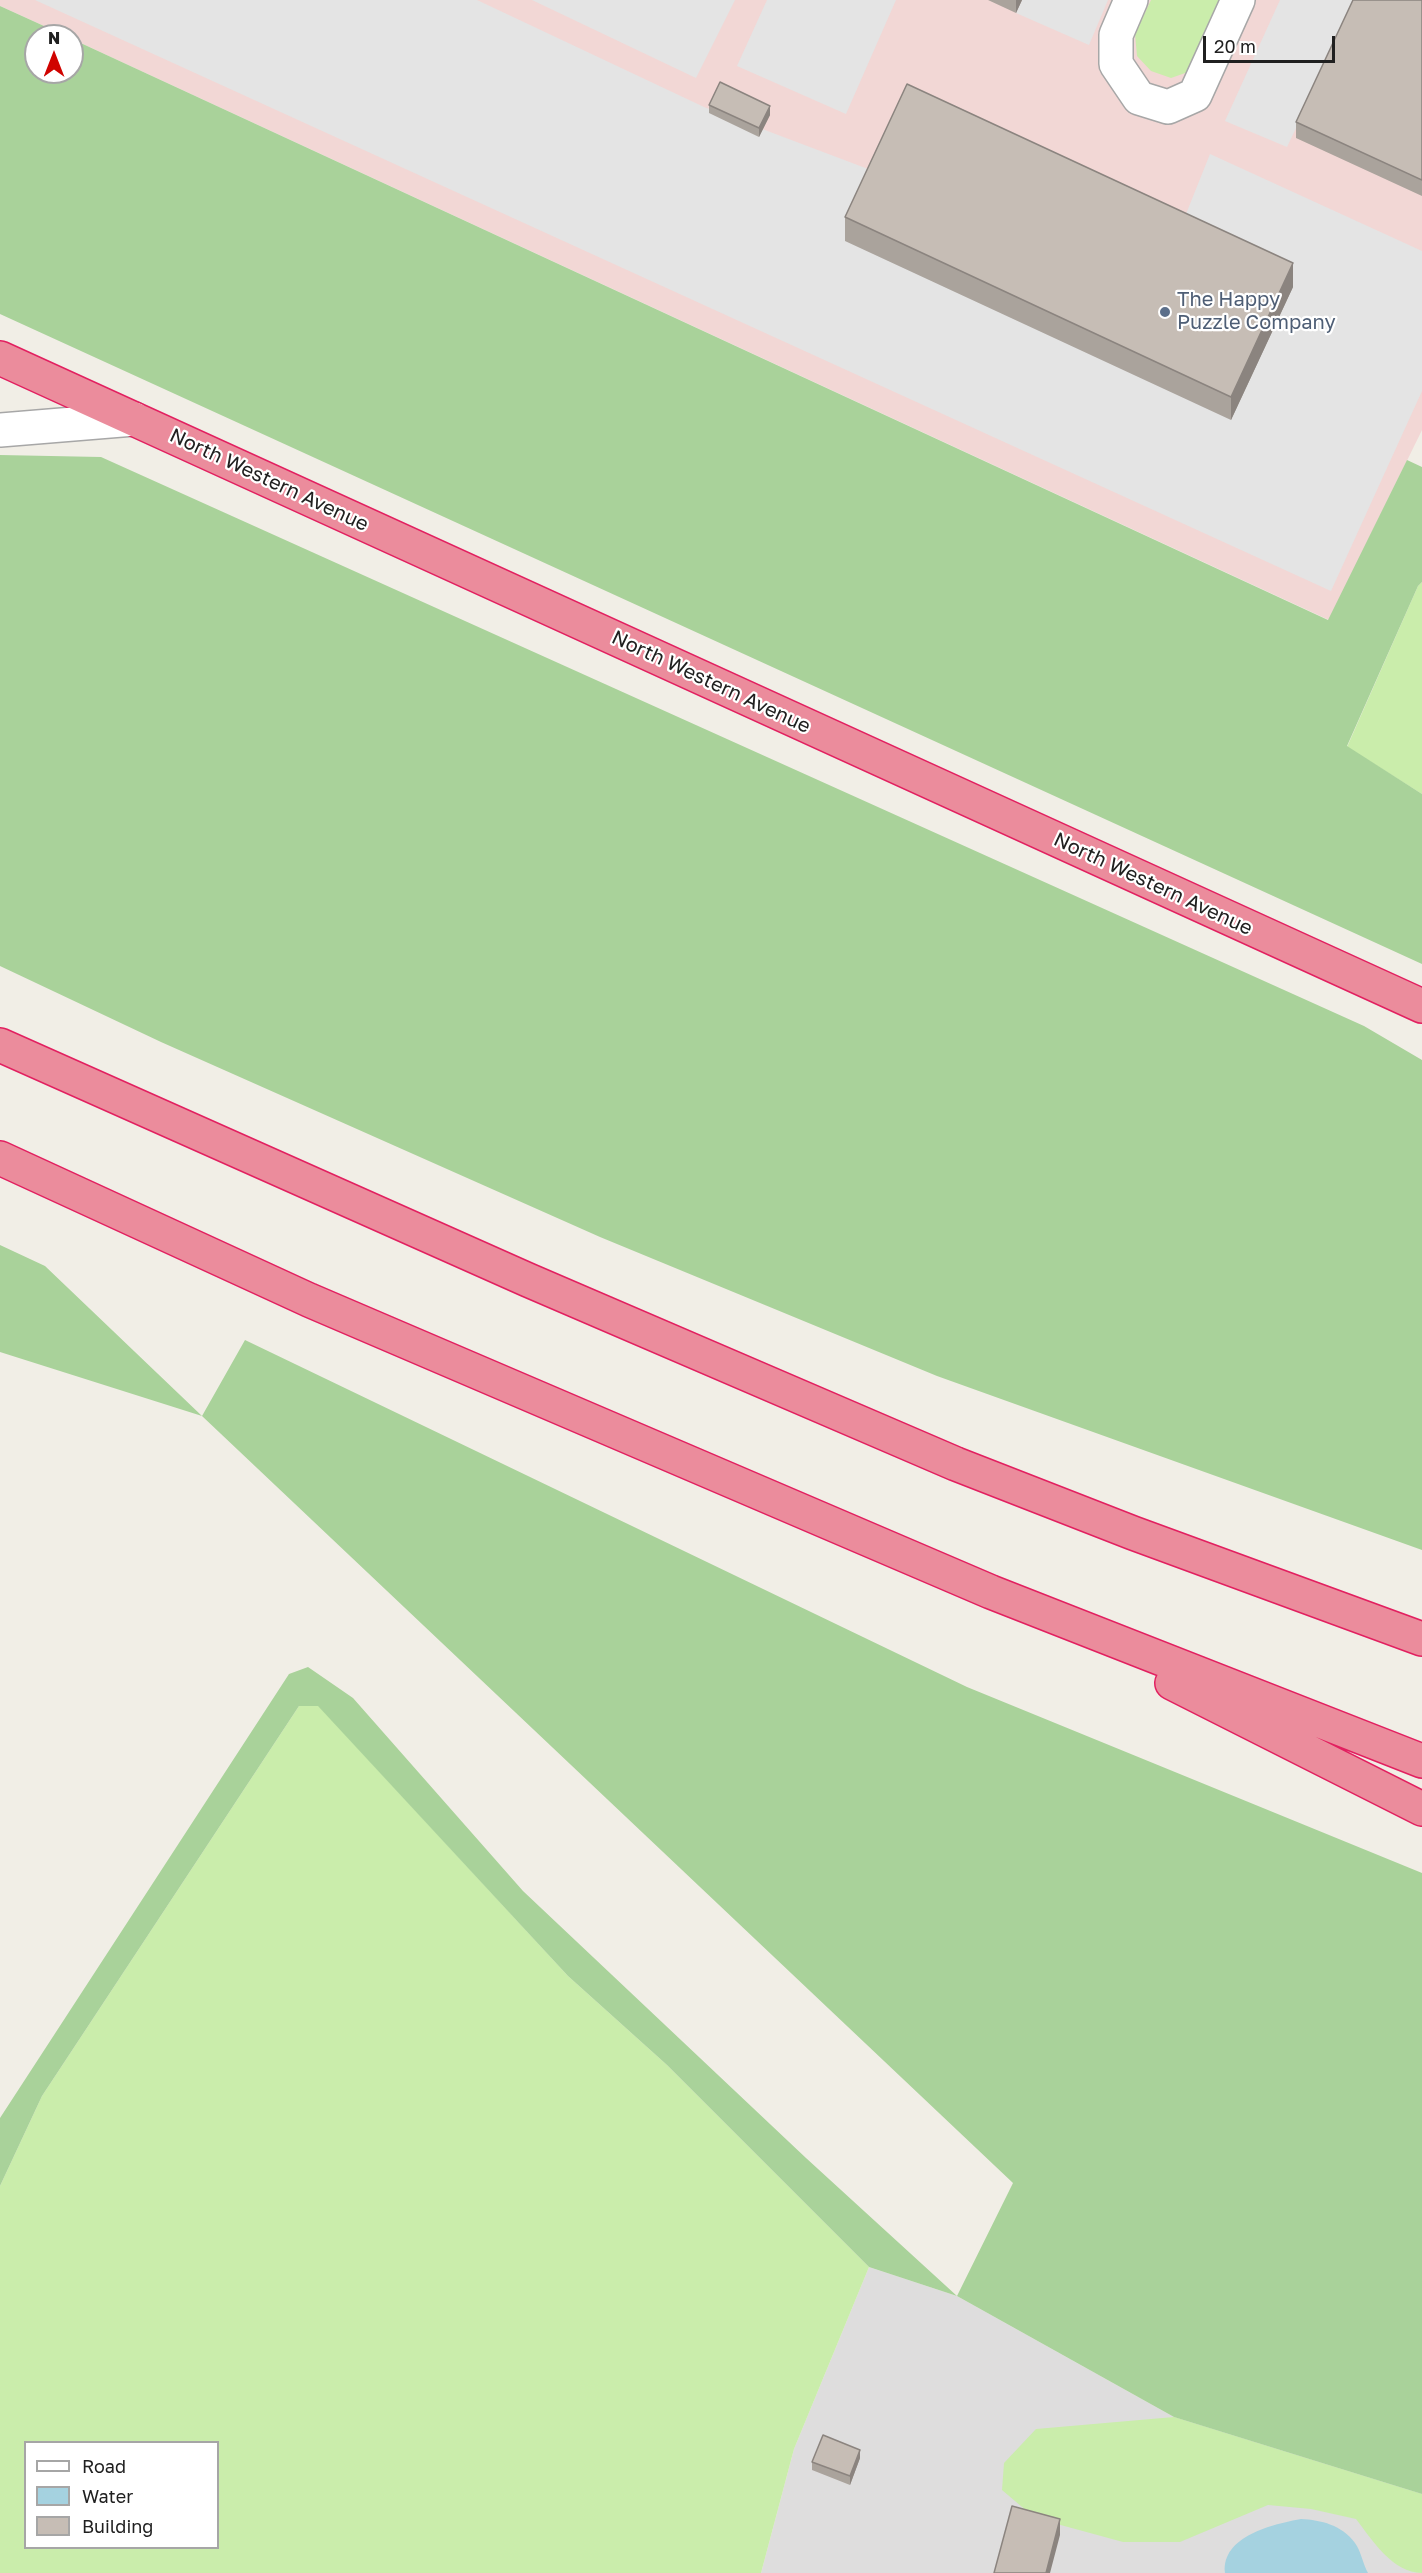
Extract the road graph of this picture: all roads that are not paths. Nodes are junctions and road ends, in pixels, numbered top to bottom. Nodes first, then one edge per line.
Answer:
1 (1131, 0) edge
2 (1238, 0) edge
3 (0, 358) edge
4 (134, 419) junction
5 (0, 430) edge
6 (1422, 1006) edge
7 (0, 1045) edge
8 (0, 1158) edge
9 (1133, 1533) junction
10 (991, 1592) junction
11 (1422, 1622) edge
12 (1422, 1639) edge
13 (1422, 1761) edge
14 (1422, 1809) edge

1 - 2 lane
3 - 4 highway, North Western Avenue
4 - 5 lane
4 - 6 highway, North Western Avenue
7 - 9 highway
8 - 10 highway
9 - 11 highway
9 - 12 highway
10 - 13 highway
10 - 14 highway

